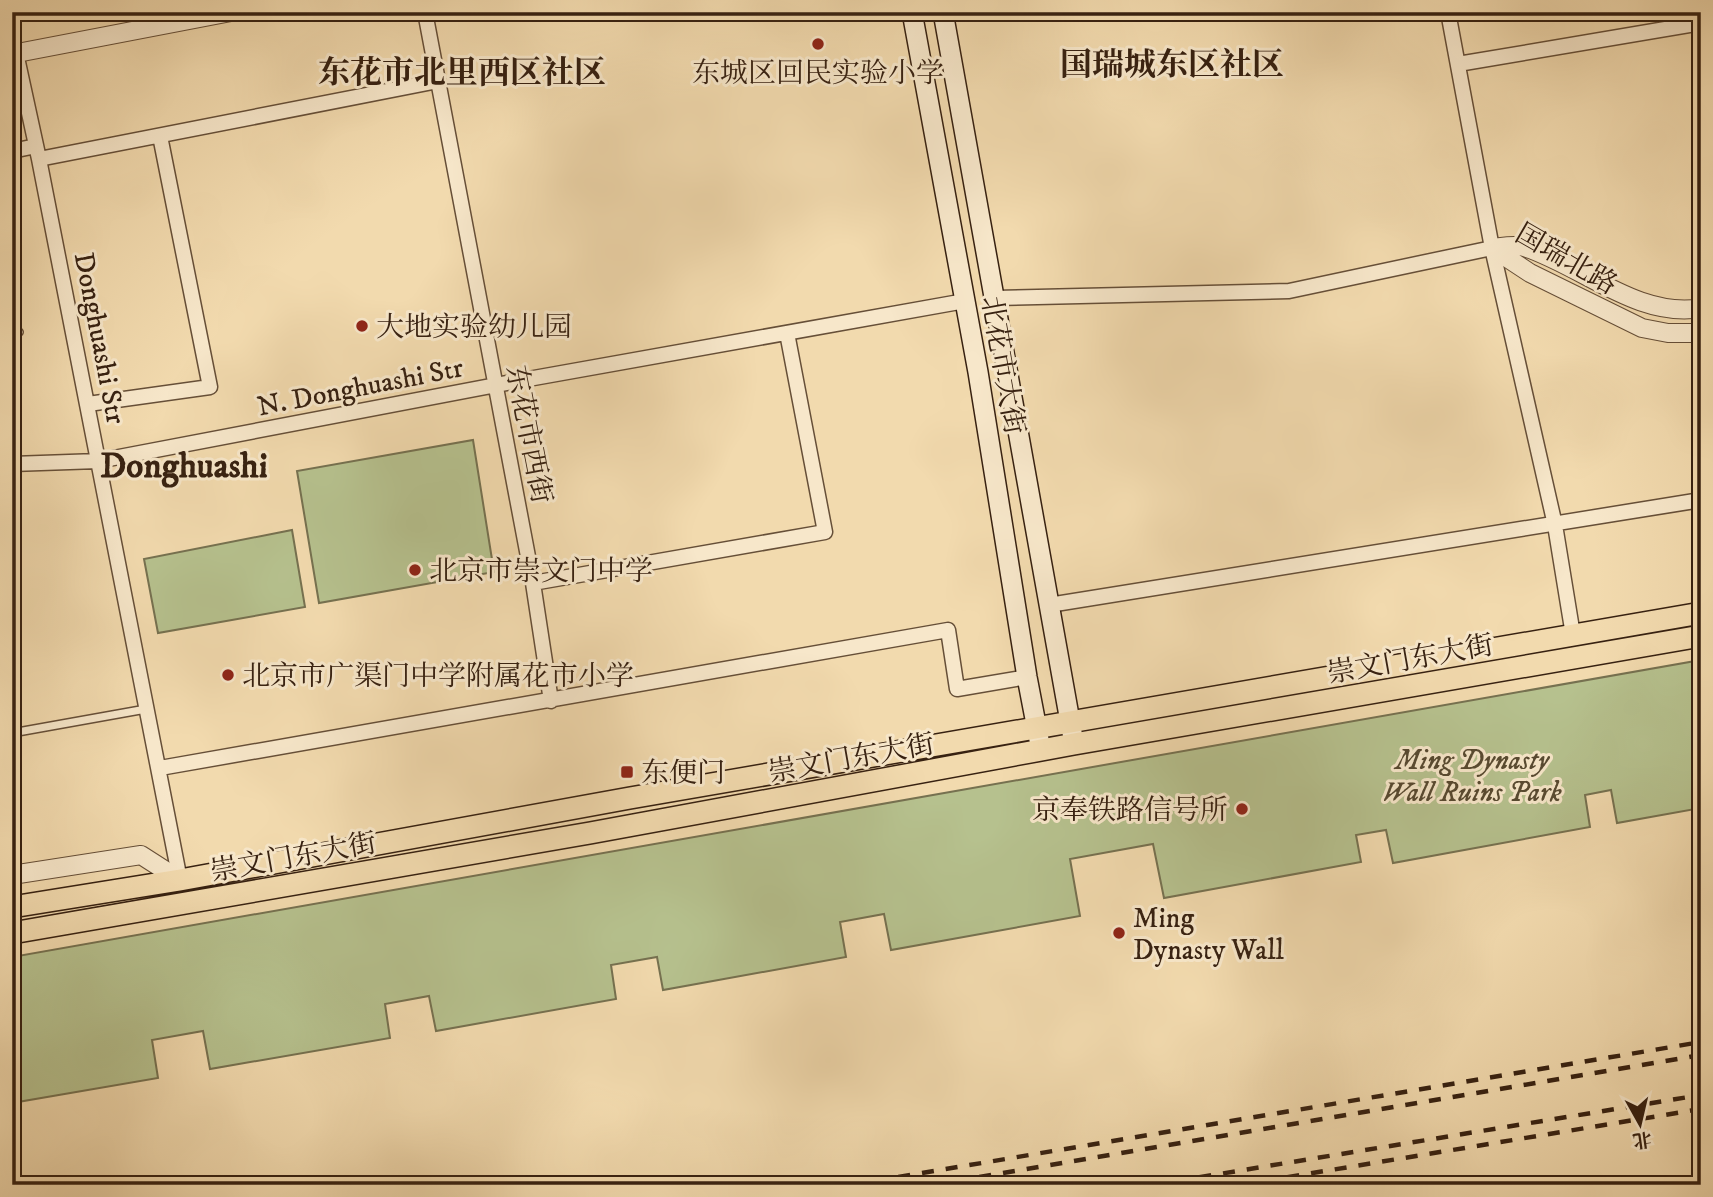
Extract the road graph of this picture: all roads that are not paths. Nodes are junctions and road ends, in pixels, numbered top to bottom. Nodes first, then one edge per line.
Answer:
1 (231, 12) edge
2 (425, 12) edge
3 (912, 12) edge
4 (943, 12) edge
5 (1448, 12) edge
6 (1701, 23) edge
7 (14, 54) edge
8 (1458, 64) junction
9 (438, 81) junction
10 (160, 136) junction
11 (12, 151) edge
12 (38, 153) junction
13 (1492, 248) junction
14 (995, 298) junction
15 (965, 301) junction
16 (1701, 308) edge
17 (787, 333) junction
18 (1701, 333) edge
19 (495, 385) junction
20 (88, 404) junction
21 (98, 461) junction
22 (12, 464) edge
23 (1701, 500) edge
24 (1555, 525) junction
25 (533, 583) junction
26 (1049, 605) junction
27 (1701, 613) edge
28 (1573, 635) junction
29 (1701, 636) edge
30 (1027, 677) junction
31 (551, 701) junction
32 (148, 708) junction
33 (12, 733) edge
34 (1072, 733) junction
35 (1039, 739) junction
36 (160, 768) junction
37 (12, 876) edge
38 (180, 880) junction
39 (12, 907) edge
40 (12, 933) edge

1 - 7 street, Donghuashi Str
2 - 9 street, 东花市西街
3 - 15 main road, 北花市大街
4 - 14 main road, 北花市大街
5 - 8 street
6 - 8 street
7 - 12 street, Donghuashi Str
8 - 13 street
9 - 10 street
9 - 19 street, 东花市西街
10 - 12 street
10 - 20 street
11 - 12 street
12 - 20 street, Donghuashi Str
13 - 14 street
13 - 16 street, 国瑞北路
13 - 18 street, 国瑞北路
13 - 24 street
14 - 26 main road, 北花市大街
15 - 17 street, N. Donghuashi Str
15 - 30 main road, 北花市大街
17 - 19 street, N. Donghuashi Str
17 - 25 street
19 - 21 street, N. Donghuashi Str
19 - 25 street, 东花市西街
20 - 21 street, Donghuashi Str
21 - 22 street, N. Donghuashi Str
21 - 32 street, Donghuashi Str
23 - 24 street
24 - 26 street
24 - 28 street
25 - 31 street, 东花市西街
26 - 34 main road, 北花市大街
27 - 28 main road
28 - 34 main road
29 - 34 main road, 崇文门东大街
30 - 31 street
30 - 35 main road, 北花市大街
31 - 36 street
32 - 33 lane
32 - 36 street, Donghuashi Str
34 - 35 main road
35 - 38 main road, 崇文门东大街
35 - 40 main road, 崇文门东大街
36 - 38 street, Donghuashi Str
37 - 38 street
38 - 39 main road, 崇文门东大街

